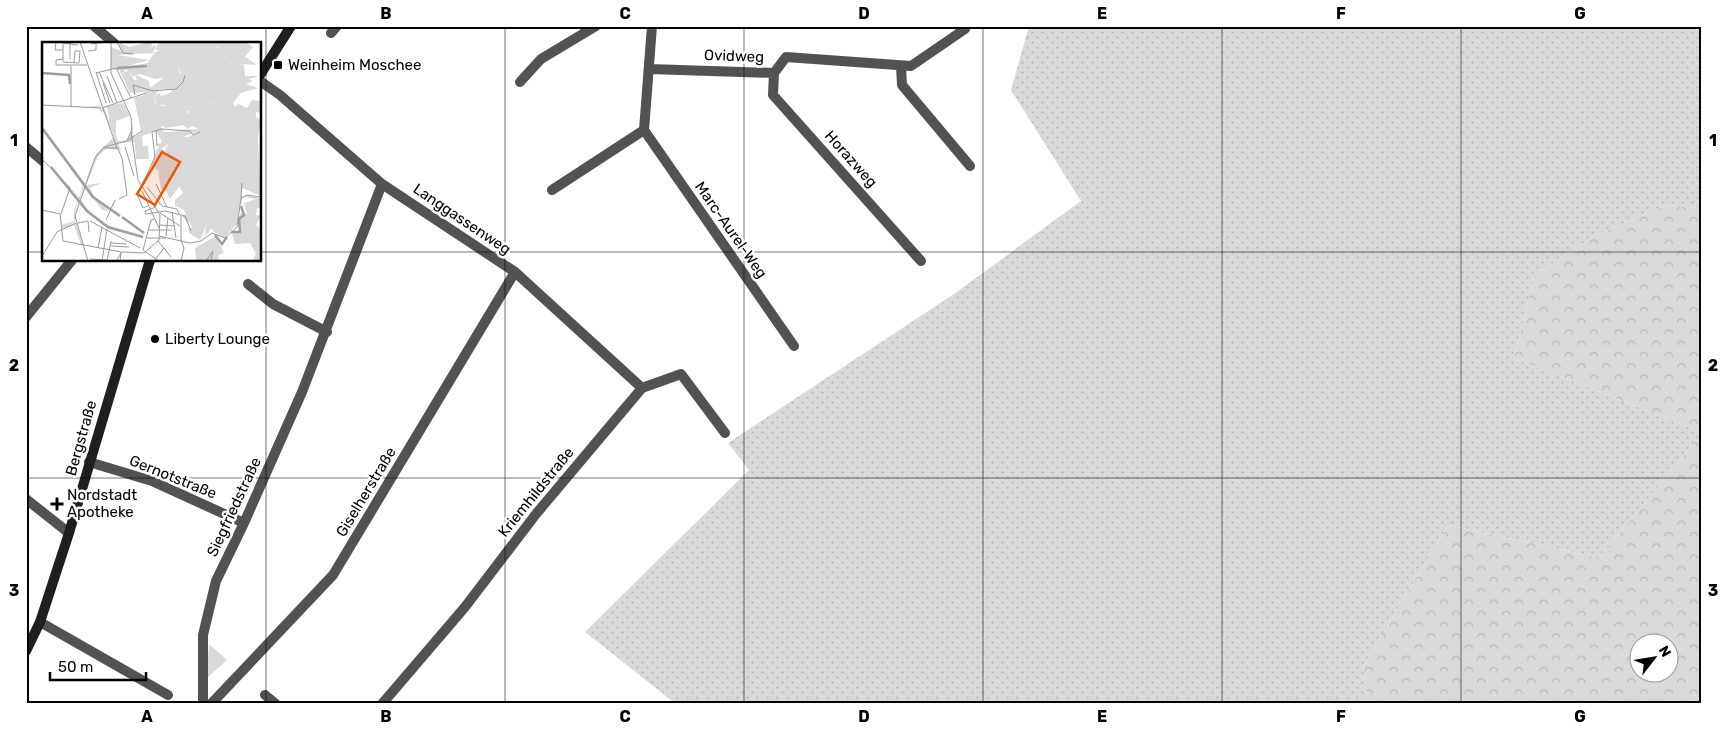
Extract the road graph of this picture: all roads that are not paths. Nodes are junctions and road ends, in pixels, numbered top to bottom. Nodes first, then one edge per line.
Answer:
1 (94, 26) edge
2 (290, 26) edge
3 (596, 26) edge
4 (652, 26) edge
5 (965, 29) dead end
6 (113, 42) edge
7 (901, 66) junction
8 (649, 70) junction
9 (261, 73) edge
10 (774, 73) junction
11 (261, 82) edge
12 (520, 82) dead end
13 (644, 130) junction
14 (26, 148) edge
15 (42, 160) edge
16 (970, 166) dead end
17 (382, 184) junction
18 (552, 190) dead end
19 (71, 261) edge
20 (150, 261) edge
21 (921, 261) dead end
22 (515, 272) junction
23 (248, 284) dead end
24 (26, 317) edge
25 (327, 332) junction
26 (794, 346) dead end
27 (642, 388) junction
28 (725, 433) dead end
29 (89, 462) junction
30 (26, 499) edge
31 (244, 523) junction
32 (69, 533) junction
33 (40, 622) junction
34 (26, 651) edge
35 (168, 694) dead end
36 (265, 695) dead end
37 (203, 704) edge
38 (211, 704) edge
39 (276, 704) edge
40 (382, 704) edge

1 - 6 street
2 - 9 main road
3 - 12 street
4 - 8 street
5 - 7 street, Ovidweg
7 - 10 street, Ovidweg
7 - 16 street
8 - 10 street, Ovidweg
8 - 13 street
10 - 21 street, Horazweg
11 - 17 street, Langgassenweg
13 - 18 street
13 - 26 street, Marc-Aurel-Weg
14 - 15 street
17 - 22 street, Langgassenweg
17 - 25 street, Siegfriedstraße
19 - 24 street
20 - 29 main road, Bergstraße
22 - 27 street, Langgassenweg
22 - 38 street, Giselherstraße
23 - 25 street
25 - 31 street, Siegfriedstraße
27 - 28 street
27 - 40 street, Kriemhildstraße
29 - 31 street, Gernotstraße
29 - 32 main road, Bergstraße
30 - 32 street
31 - 37 street, Siegfriedstraße
32 - 33 main road, Bergstraße
33 - 34 main road, Bergstraße
33 - 35 street
36 - 39 street

